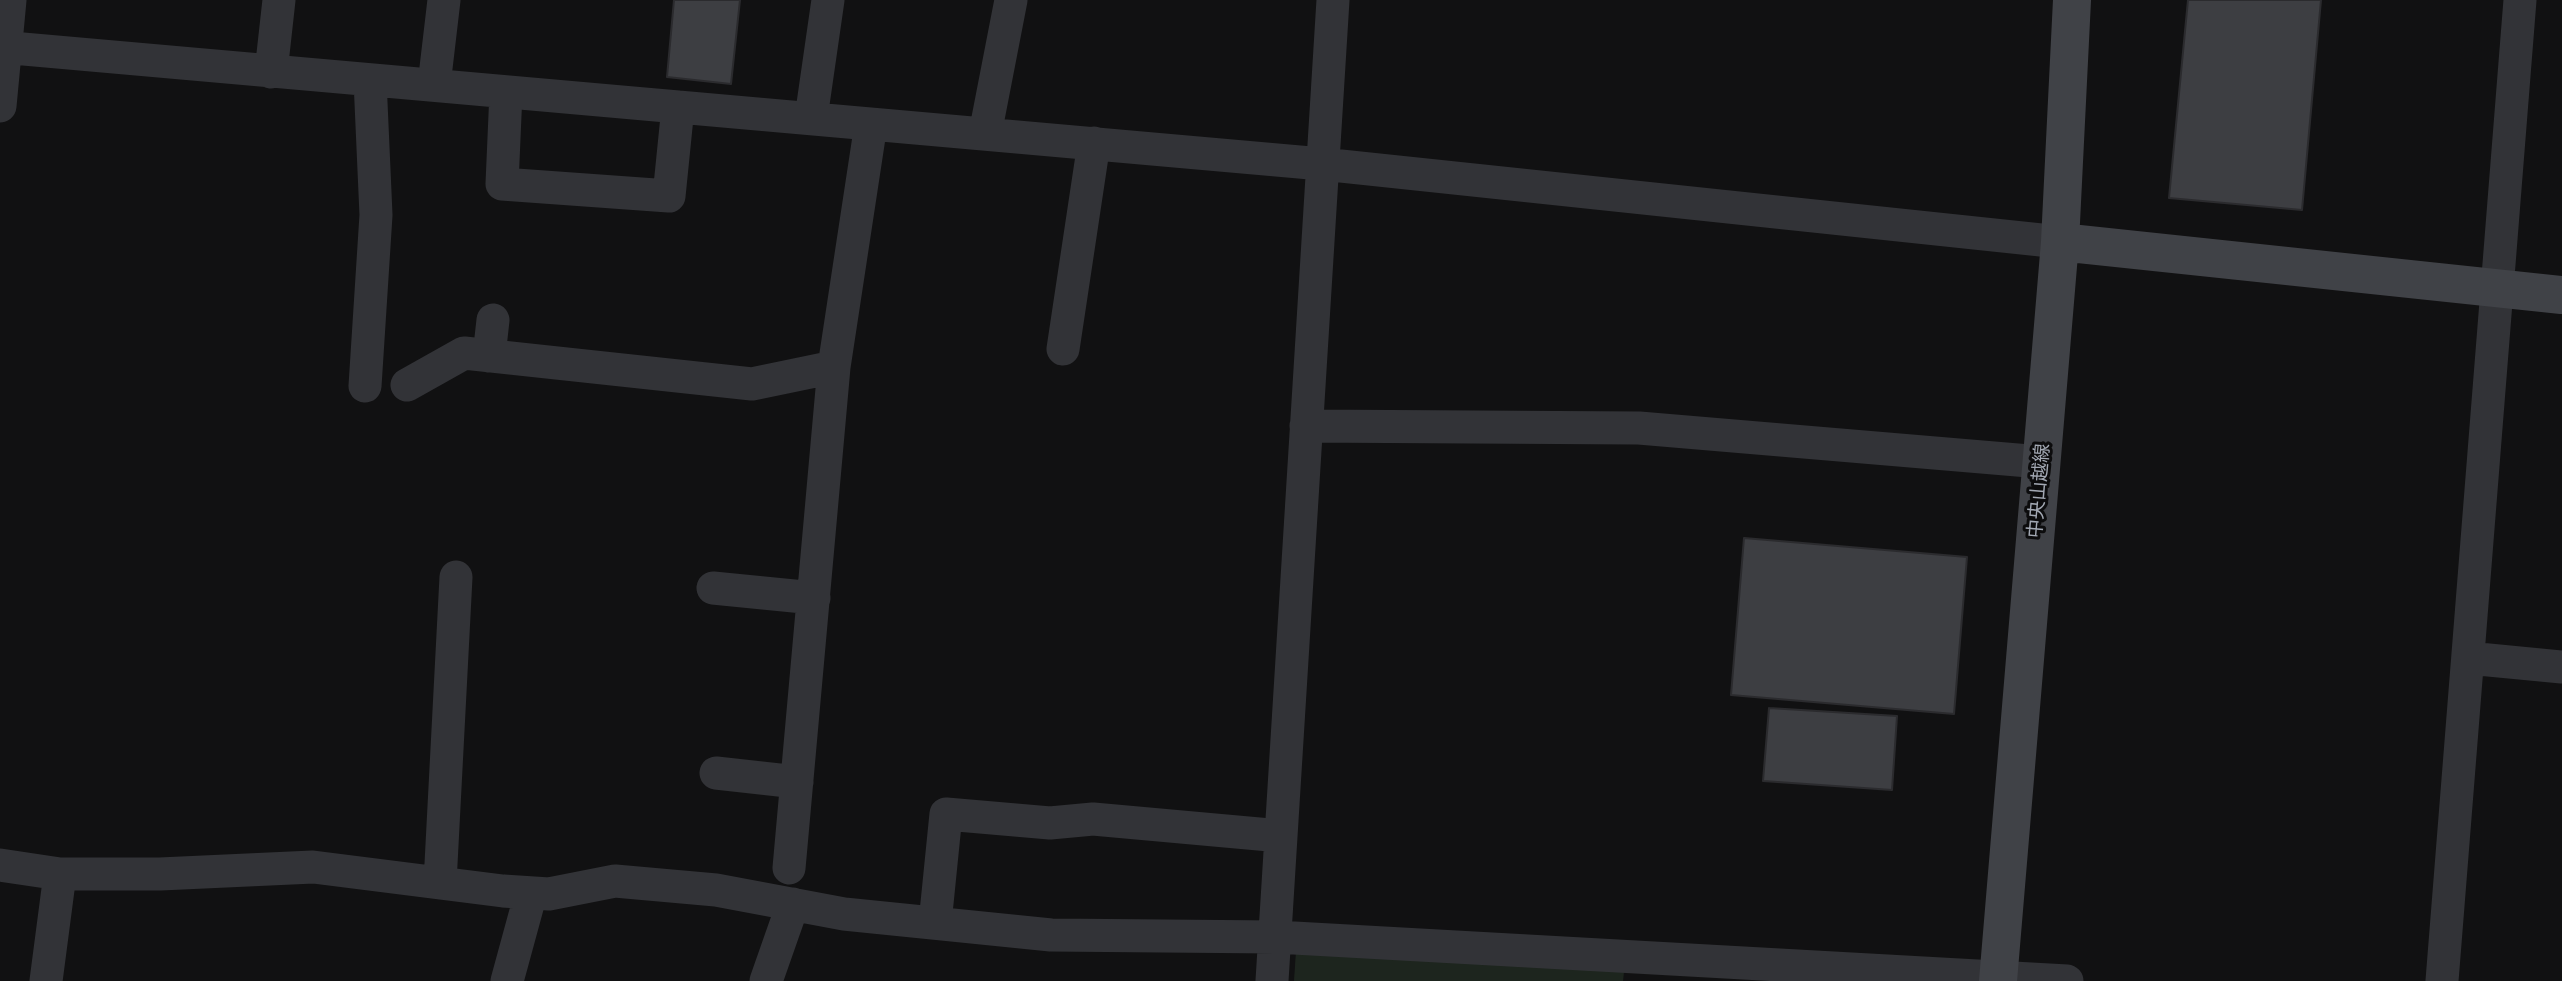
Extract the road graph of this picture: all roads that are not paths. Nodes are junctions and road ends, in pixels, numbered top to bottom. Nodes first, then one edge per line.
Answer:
1 (10, 0) edge
2 (279, 0) edge
3 (444, 0) edge
4 (828, 0) edge
5 (1011, 0) edge
6 (1333, 0) edge
7 (2072, 0) edge
8 (2520, 0) edge
9 (3, 47) edge
10 (271, 72) junction
11 (370, 80) junction
12 (434, 86) junction
13 (506, 92) junction
14 (0, 106) edge
15 (678, 107) junction
16 (811, 118) junction
17 (871, 124) junction
18 (985, 134) junction
19 (1094, 143) junction
20 (1322, 164) junction
21 (2060, 242) junction
22 (2498, 288) junction
23 (2562, 295) edge
24 (493, 320) dead end
25 (1063, 349) dead end
26 (489, 356) junction
27 (834, 367) junction
28 (407, 385) dead end
29 (365, 386) dead end
30 (1306, 426) junction
31 (2041, 462) junction
32 (456, 577) dead end
33 (713, 588) dead end
34 (814, 598) junction
35 (2468, 658) junction
36 (2562, 667) edge
37 (716, 773) dead end
38 (797, 782) junction
39 (1281, 836) junction
40 (0, 865) edge
41 (789, 867) dead end
42 (60, 874) junction
43 (440, 883) junction
44 (531, 893) junction
45 (793, 904) junction
46 (936, 923) junction
47 (1276, 937) junction
48 (1639, 969) edge
49 (1998, 979) edge
50 (46, 981) edge
51 (507, 981) edge
52 (766, 981) edge
53 (1272, 981) edge
54 (2067, 981) edge
55 (2442, 981) edge

1 - 9 street
2 - 10 street
3 - 12 street
4 - 16 street
5 - 18 street
6 - 20 street
7 - 21 street, 中央山越線
8 - 22 street
9 - 10 street
9 - 14 street
10 - 11 street
11 - 12 street
11 - 29 street
12 - 13 street
13 - 15 street
13 - 15 street
15 - 16 street
16 - 17 street
17 - 18 street
17 - 27 street
18 - 19 street
19 - 20 street
19 - 25 street
20 - 21 street
20 - 30 street
21 - 22 street
21 - 31 street, 中央山越線
22 - 23 street
22 - 35 street
24 - 26 street
26 - 27 street
26 - 28 street
27 - 34 street
30 - 31 street
30 - 39 street
31 - 49 street, 中央山越線
32 - 43 street
33 - 34 street
34 - 38 street
35 - 36 street
35 - 55 street
37 - 38 street
38 - 41 street
39 - 46 street
39 - 47 street
40 - 42 street
42 - 43 street
42 - 50 street
43 - 44 street
44 - 45 street
44 - 51 street
45 - 46 street
45 - 52 street
46 - 47 street
47 - 48 street
47 - 53 street
48 - 49 street
49 - 54 street

